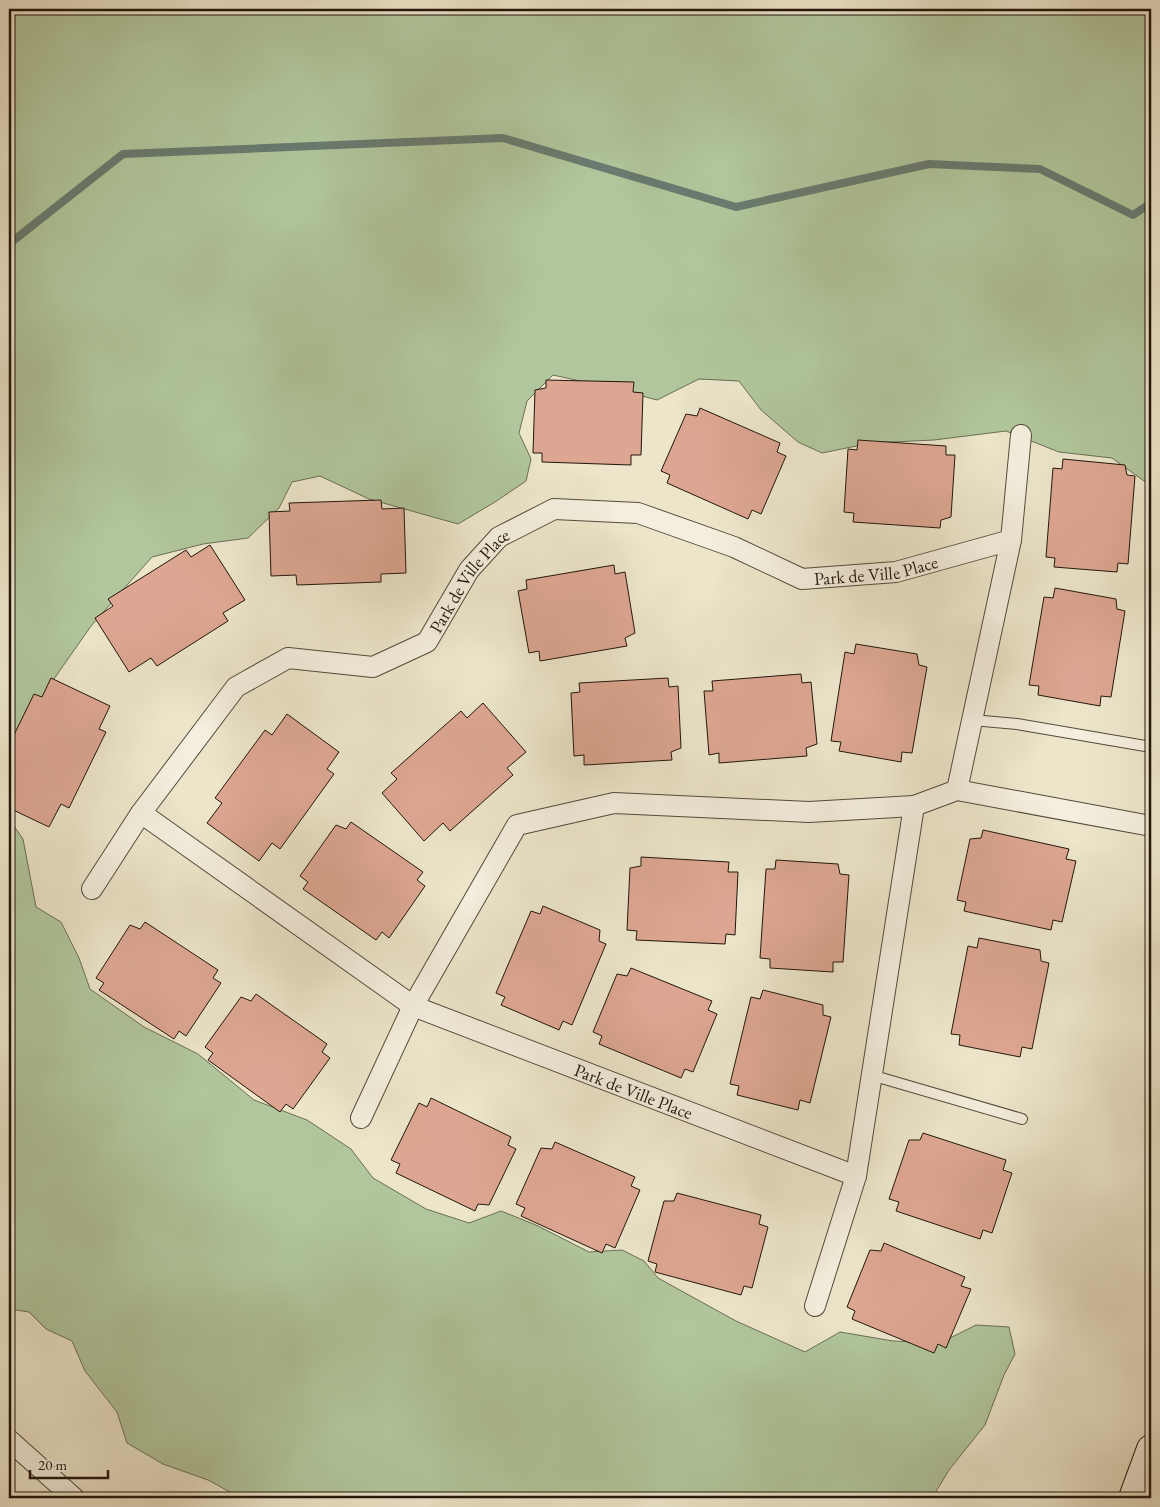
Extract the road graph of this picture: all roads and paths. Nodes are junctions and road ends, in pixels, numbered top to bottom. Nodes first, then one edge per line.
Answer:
1 (1022, 435) dead end
2 (1011, 540) junction
3 (972, 720) junction
4 (1151, 747) edge
5 (957, 790) junction
6 (914, 806) junction
7 (141, 813) junction
8 (1151, 826) edge
9 (92, 889) dead end
10 (413, 1006) junction
11 (871, 1075) junction
12 (361, 1118) dead end
13 (1022, 1119) dead end
14 (856, 1176) junction
15 (815, 1306) dead end
16 (9, 1440) edge
17 (1151, 1450) edge
18 (74, 1498) edge
19 (1133, 1498) edge

1 - 2 street
2 - 3 street
2 - 7 street, Park de Ville Place
3 - 4 lane
3 - 5 street
5 - 6 street
5 - 8 street
6 - 10 street
6 - 11 street
7 - 9 street
7 - 10 street, Park de Ville Place
10 - 12 street
10 - 14 street, Park de Ville Place
11 - 13 lane
11 - 14 street
14 - 15 street
16 - 18 street
17 - 19 street

